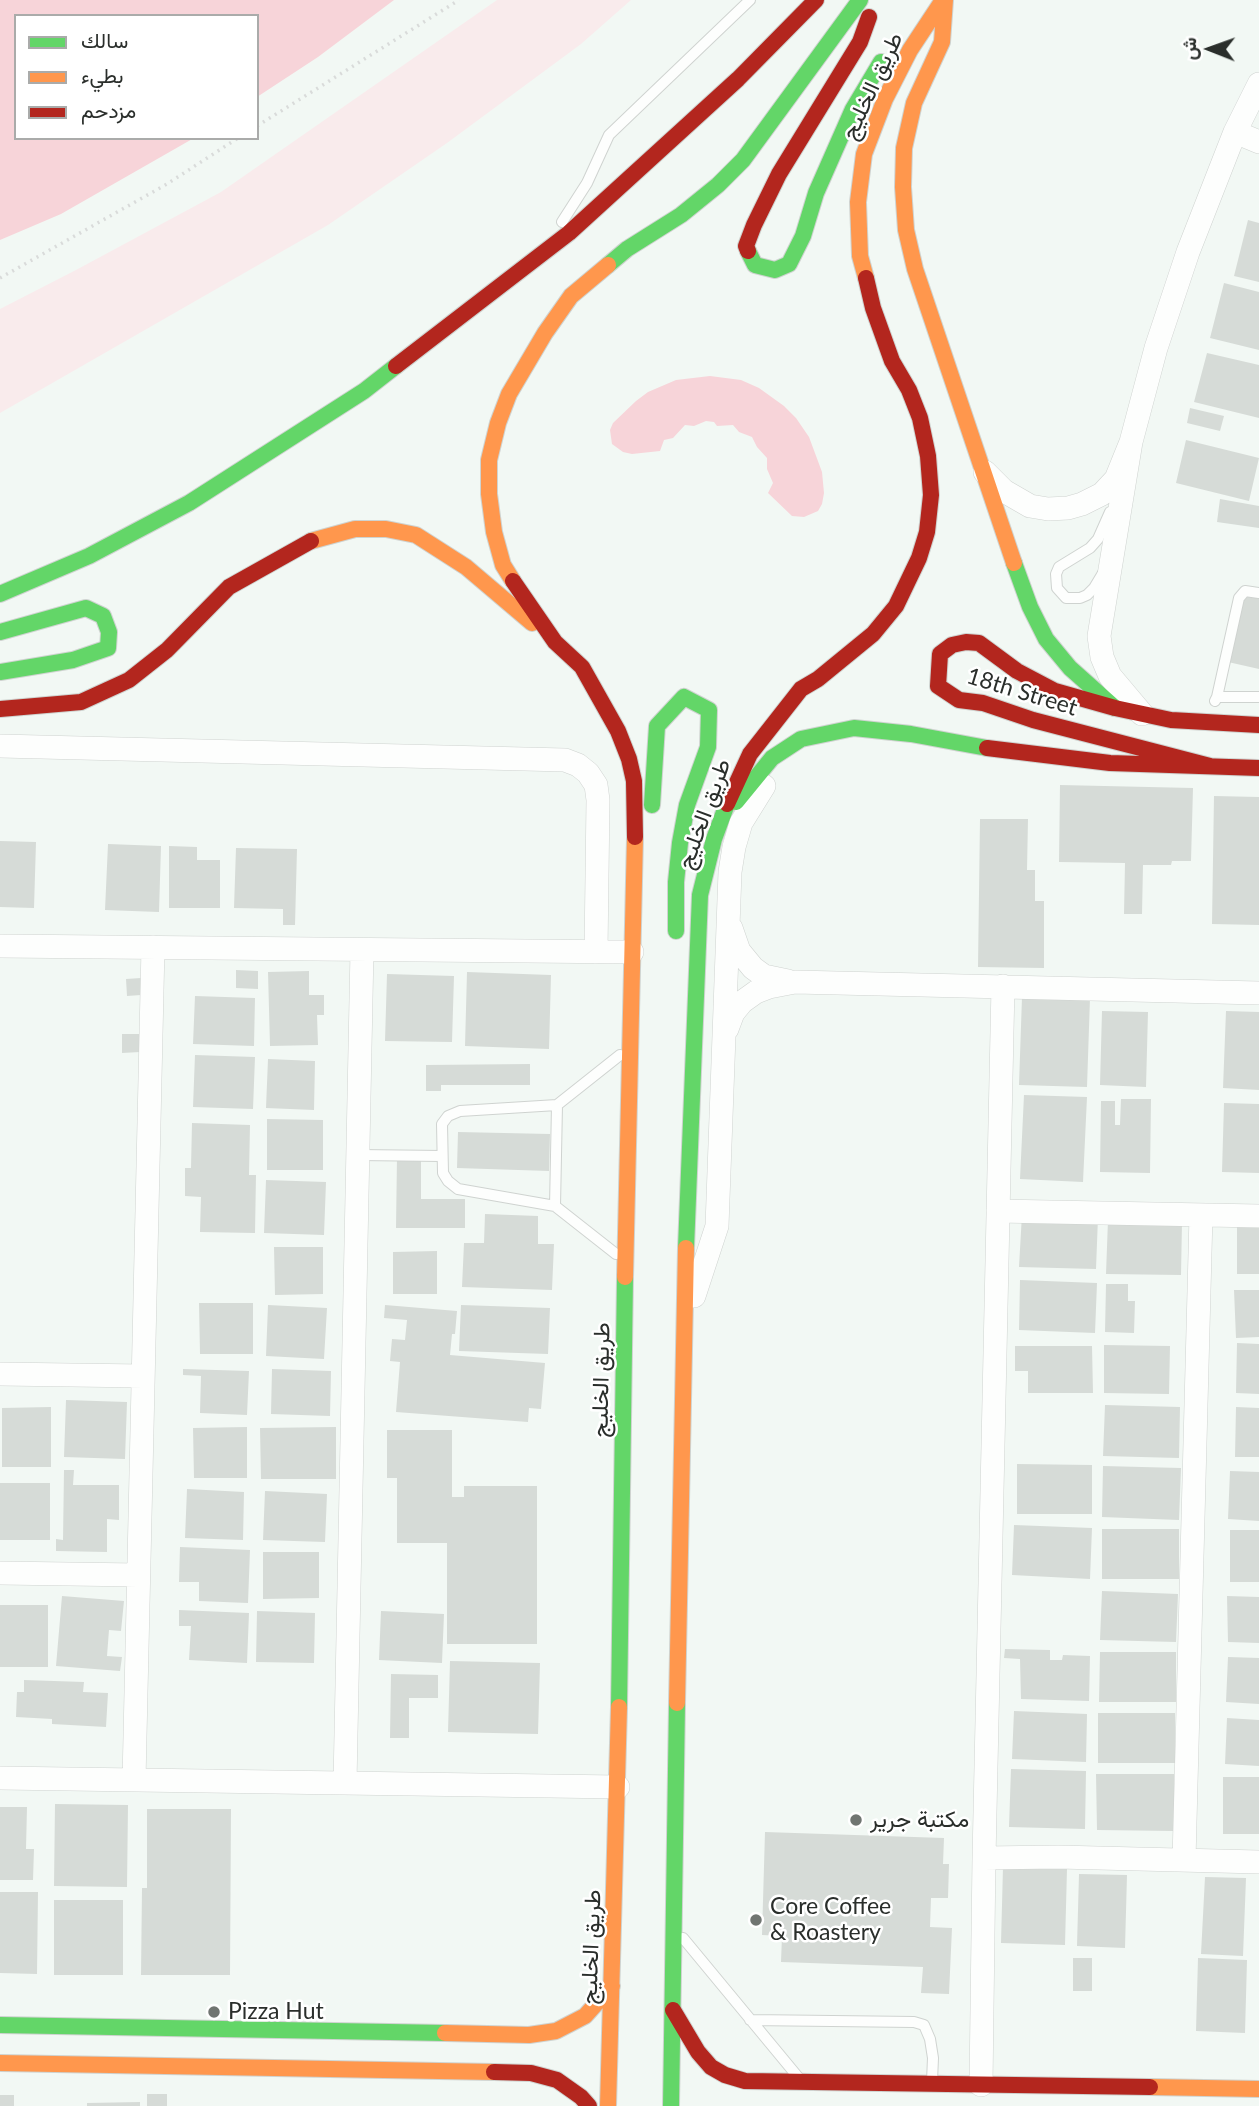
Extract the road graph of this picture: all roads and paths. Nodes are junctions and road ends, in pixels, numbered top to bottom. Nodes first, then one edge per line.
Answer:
1 (459, 0) edge
2 (750, 0) edge
3 (816, 0) edge
4 (860, 0) edge
5 (875, 0) edge
6 (944, 0) edge
7 (922, 32) junction
8 (1259, 84) edge
9 (259, 125) edge
10 (1235, 132) junction
11 (235, 140) edge
12 (1259, 142) edge
13 (541, 255) junction
14 (0, 278) edge
15 (1131, 442) junction
16 (980, 466) junction
17 (1116, 479) junction
18 (1111, 555) junction
19 (1259, 593) edge
20 (0, 594) edge
21 (0, 632) edge
22 (555, 642) junction
23 (0, 672) edge
24 (1217, 697) junction
25 (1259, 697) edge
26 (0, 709) edge
27 (1115, 709) junction
28 (1142, 715) junction
29 (1203, 723) junction
30 (1259, 725) edge
31 (0, 746) edge
32 (1210, 766) junction
33 (1259, 768) edge
34 (713, 839) junction
35 (729, 922) junction
36 (0, 946) edge
37 (153, 947) junction
38 (362, 950) junction
39 (676, 950) dead end
40 (596, 952) junction
41 (632, 952) junction
42 (795, 982) junction
43 (1003, 986) junction
44 (1259, 993) edge
45 (680, 1029) dead end
46 (631, 1046) junction
47 (723, 1050) junction
48 (693, 1087) junction
49 (557, 1105) junction
50 (358, 1155) junction
51 (442, 1156) junction
52 (555, 1206) junction
53 (998, 1210) junction
54 (1201, 1215) junction
55 (1259, 1216) edge
56 (625, 1261) junction
57 (683, 1329) junction
58 (0, 1374) edge
59 (143, 1376) junction
60 (0, 1573) edge
61 (138, 1575) junction
62 (0, 1778) edge
63 (134, 1780) junction
64 (345, 1783) junction
65 (618, 1787) junction
66 (984, 1858) junction
67 (1184, 1860) junction
68 (1259, 1862) edge
69 (674, 1928) junction
70 (612, 1986) junction
71 (673, 2010) junction
72 (750, 2020) junction
73 (0, 2025) edge
74 (0, 2063) edge
75 (802, 2082) junction
76 (846, 2082) junction
77 (932, 2084) junction
78 (981, 2085) junction
79 (1259, 2089) edge
80 (828, 2096) dead end
81 (589, 2106) edge
82 (608, 2106) edge
83 (671, 2106) edge

1 - 9 path
2 - 13 lane
3 - 13 main road
4 - 22 main road
5 - 7 main road
6 - 7 main road, طريق الخليج
6 - 16 main road
7 - 34 main road, طريق الخليج
8 - 10 street
10 - 12 street
10 - 15 street
11 - 14 path
13 - 20 main road
15 - 17 street
15 - 18 street
16 - 17 street
16 - 27 main road
17 - 18 lane
18 - 28 street
19 - 24 lane
21 - 23 main road
22 - 26 main road
22 - 41 main road, طريق الخليج
24 - 25 lane
24 - 29 lane
27 - 28 main road, 18th Street
27 - 32 main road, 18th Street
28 - 29 main road, 18th Street
29 - 30 main road, 18th Street
31 - 40 street
32 - 33 main road
32 - 34 main road
32 - 35 street
34 - 48 main road, طريق الخليج
35 - 42 street
35 - 47 street
36 - 37 street
37 - 38 street
37 - 59 street
38 - 40 street
38 - 50 street
39 - 41 main road
40 - 41 street
41 - 46 main road, طريق الخليج
42 - 43 street
42 - 47 street
43 - 44 street
43 - 53 street
45 - 48 main road
46 - 49 lane
46 - 56 main road, طريق الخليج
47 - 57 street
48 - 57 main road, طريق الخليج
49 - 51 lane
49 - 52 lane
50 - 51 lane
50 - 64 street
51 - 52 lane
52 - 56 lane
53 - 54 street
53 - 66 street
54 - 55 street
54 - 67 street
56 - 65 main road, طريق الخليج
57 - 69 main road, طريق الخليج
58 - 59 street
59 - 61 street
60 - 61 street
61 - 63 street
62 - 63 street
63 - 64 street
64 - 65 street
65 - 70 main road, طريق الخليج
66 - 67 street
66 - 78 street
67 - 68 street
69 - 71 main road, طريق الخليج
69 - 72 lane
70 - 73 main road
70 - 82 main road, طريق الخليج
71 - 75 main road
71 - 83 main road, طريق الخليج
72 - 75 lane
72 - 77 lane
74 - 81 main road
75 - 76 main road
76 - 77 main road
76 - 80 main road
77 - 78 main road
78 - 79 main road

